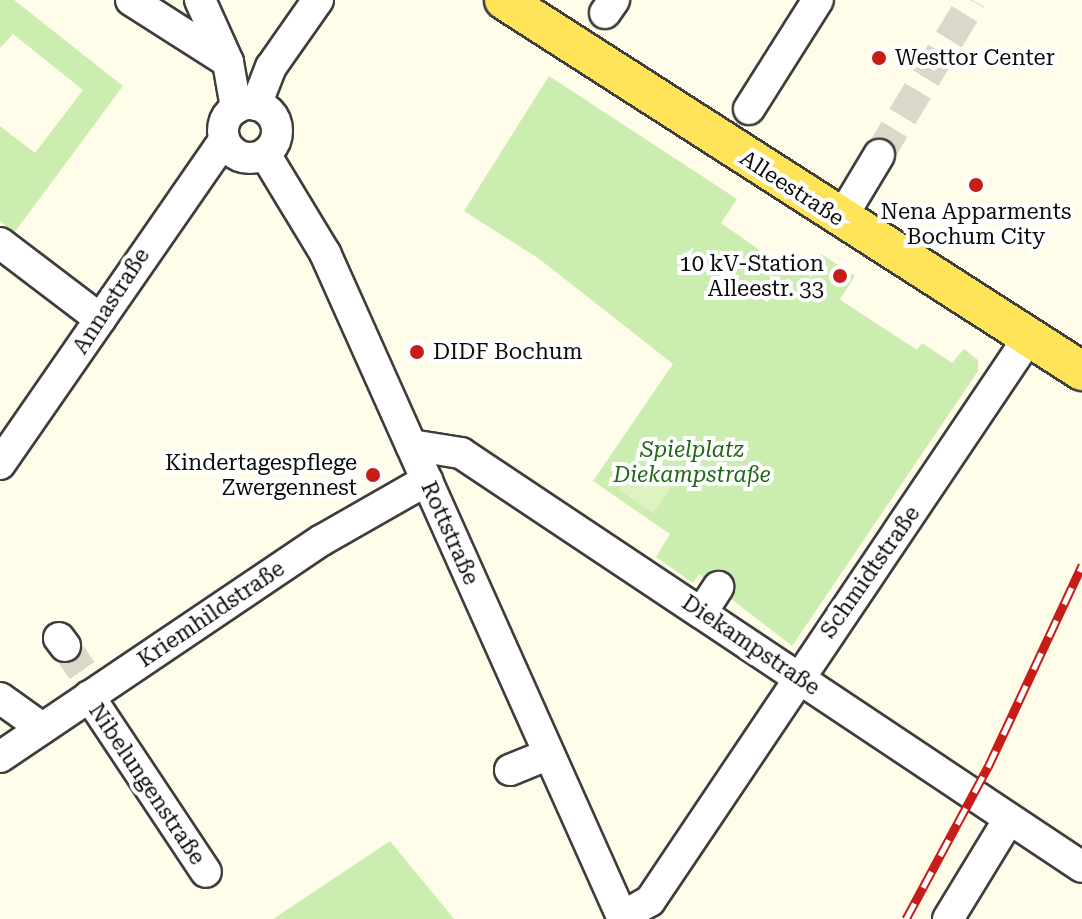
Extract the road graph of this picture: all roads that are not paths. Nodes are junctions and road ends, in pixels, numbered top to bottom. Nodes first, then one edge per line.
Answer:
1 (131, 0) edge
2 (200, 0) edge
3 (318, 0) edge
4 (504, 0) edge
5 (818, 0) edge
6 (228, 62) junction
7 (246, 106) junction
8 (749, 109) dead end
9 (224, 141) junction
10 (265, 154) junction
11 (879, 155) tunnel mouth
12 (840, 220) junction
13 (0, 243) edge
14 (100, 319) junction
15 (1029, 337) junction
16 (1082, 371) edge
17 (411, 445) junction
18 (0, 464) edge
19 (427, 480) junction
20 (800, 677) junction
21 (90, 687) junction
22 (0, 698) edge
23 (42, 728) junction
24 (549, 754) junction
25 (0, 757) edge
26 (510, 770) dead end
27 (1009, 819) junction
28 (1082, 867) edge
29 (206, 872) dead end
30 (623, 918) edge
31 (948, 919) edge

1 - 6 street
2 - 6 street
3 - 7 street
4 - 12 main road, Alleestraße
5 - 8 street
6 - 7 street
7 - 9 street
7 - 10 street
9 - 10 street
9 - 14 street, Annastraße
10 - 17 street, Rottstraße
11 - 12 street
12 - 15 main road, Alleestraße
13 - 14 street
14 - 18 street, Annastraße
15 - 16 main road, Alleestraße
15 - 20 street, Schmidtstraße
17 - 19 street, Rottstraße
17 - 20 street, Diekampstraße
19 - 21 street, Kriemhildstraße
19 - 24 street, Rottstraße
20 - 27 street, Diekampstraße
20 - 30 street, Schmidtstraße
21 - 23 street, Kriemhildstraße
21 - 29 street, Nibelungenstraße
22 - 23 street
23 - 25 street, Kriemhildstraße
24 - 26 street
24 - 30 street, Rottstraße
27 - 28 street, Diekampstraße
27 - 31 street

